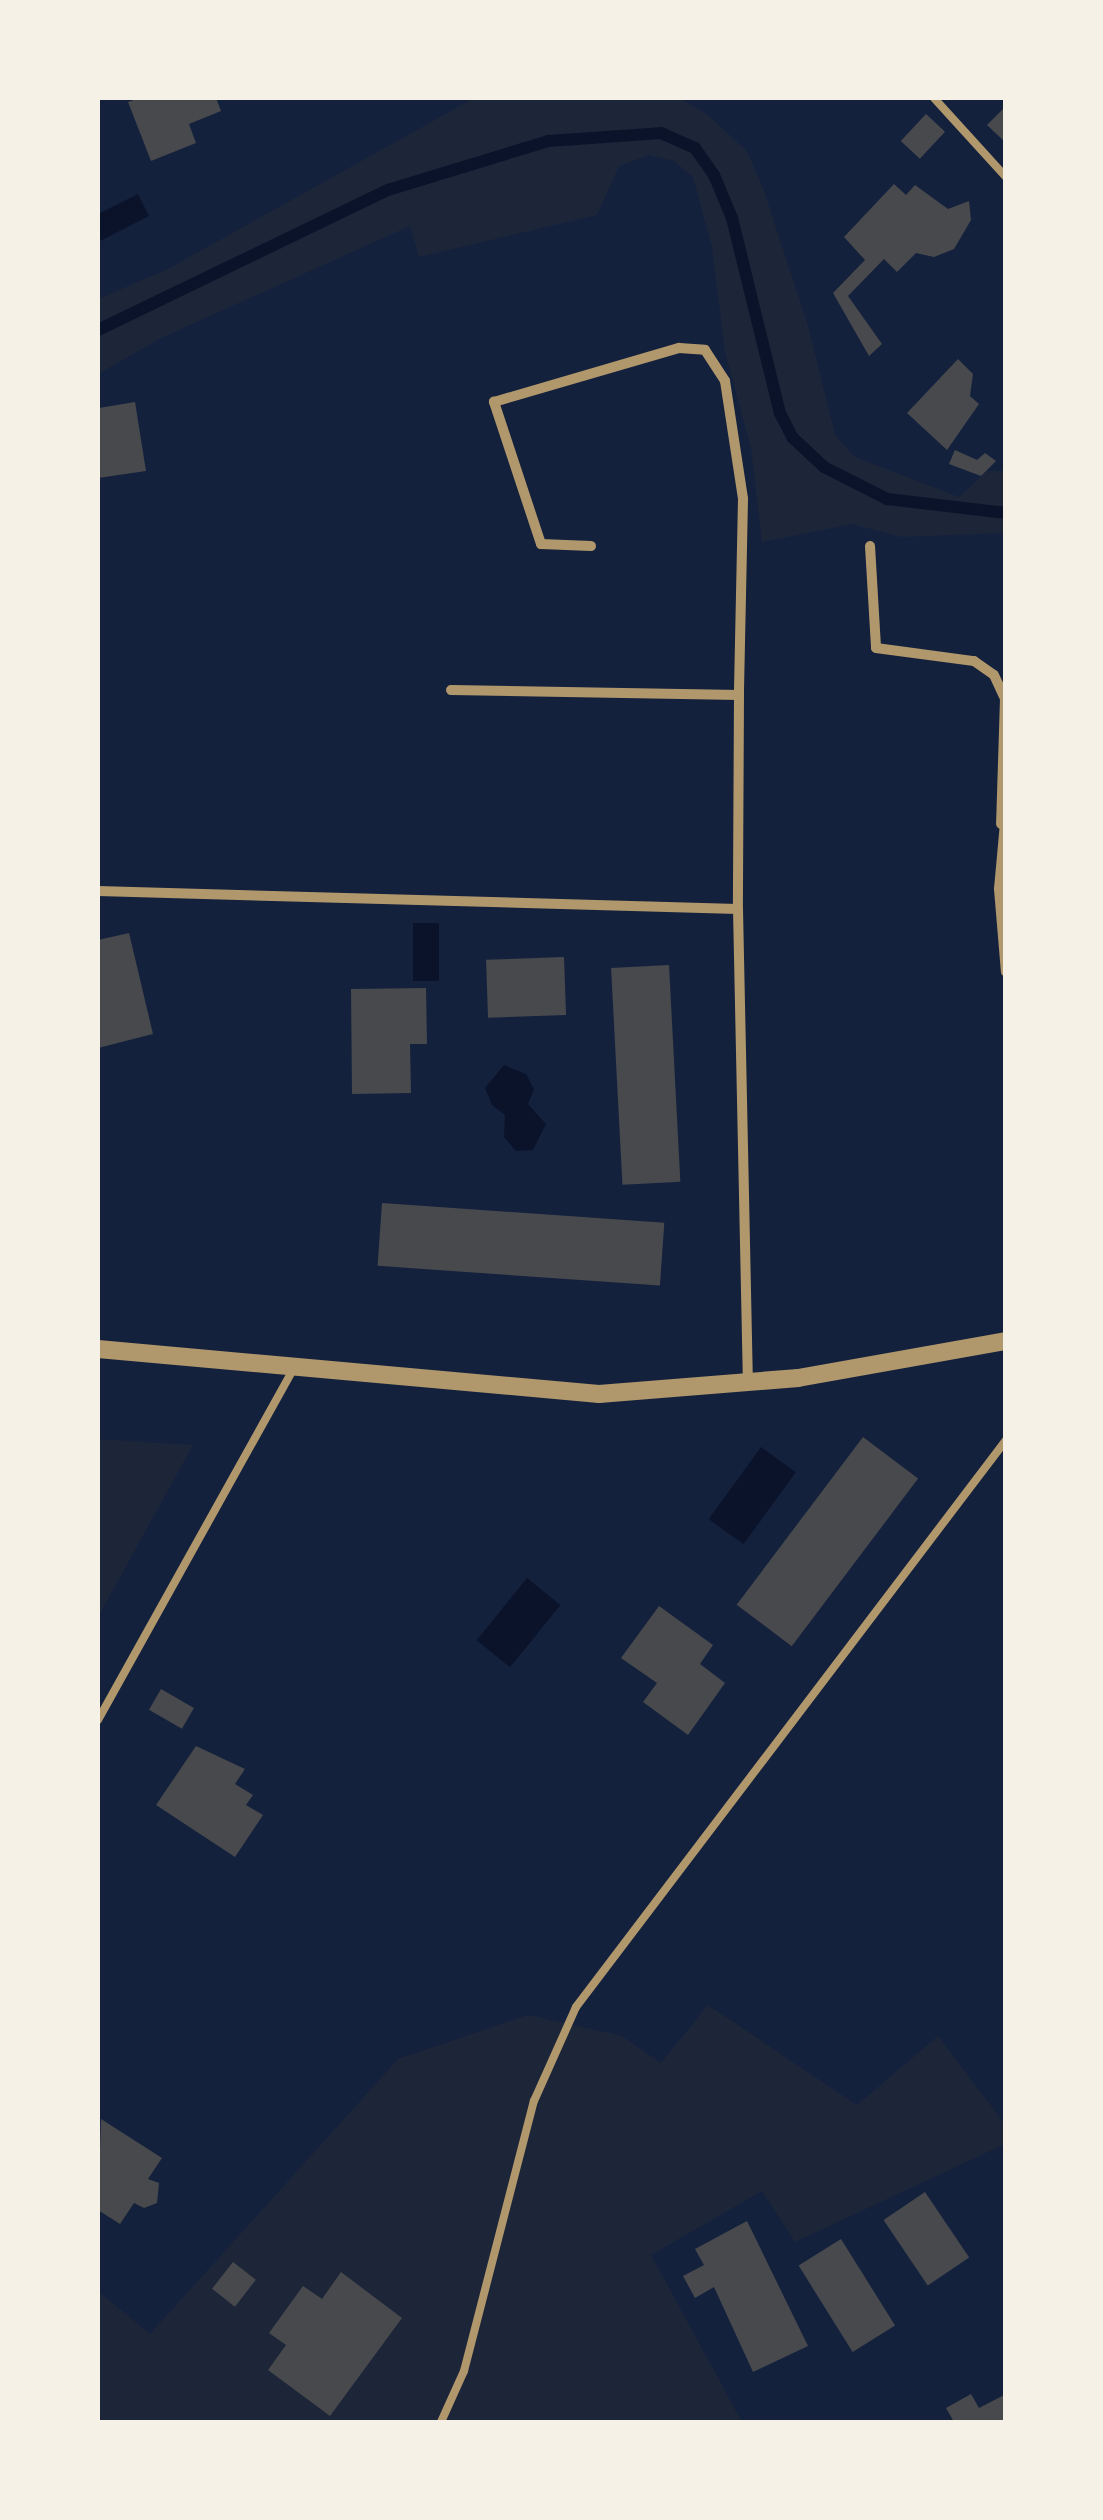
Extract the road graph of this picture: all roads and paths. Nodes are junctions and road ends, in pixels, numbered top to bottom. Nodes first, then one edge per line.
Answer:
1 (934, 98) edge
2 (1006, 177) edge
3 (591, 546) dead end
4 (870, 546) dead end
5 (452, 690) dead end
6 (739, 695) junction
7 (1003, 824) edge
8 (98, 890) edge
9 (738, 909) junction
10 (1006, 972) edge
11 (1006, 1341) edge
12 (98, 1350) edge
13 (293, 1370) junction
14 (748, 1384) junction
15 (1006, 1440) edge
16 (98, 1720) edge
17 (440, 2422) edge

1 - 2 lane
3 - 6 street
4 - 7 street
5 - 6 street
6 - 9 street
7 - 10 street
8 - 9 street
9 - 14 street
11 - 14 street
12 - 13 street
13 - 14 street
13 - 16 lane
15 - 17 lane

